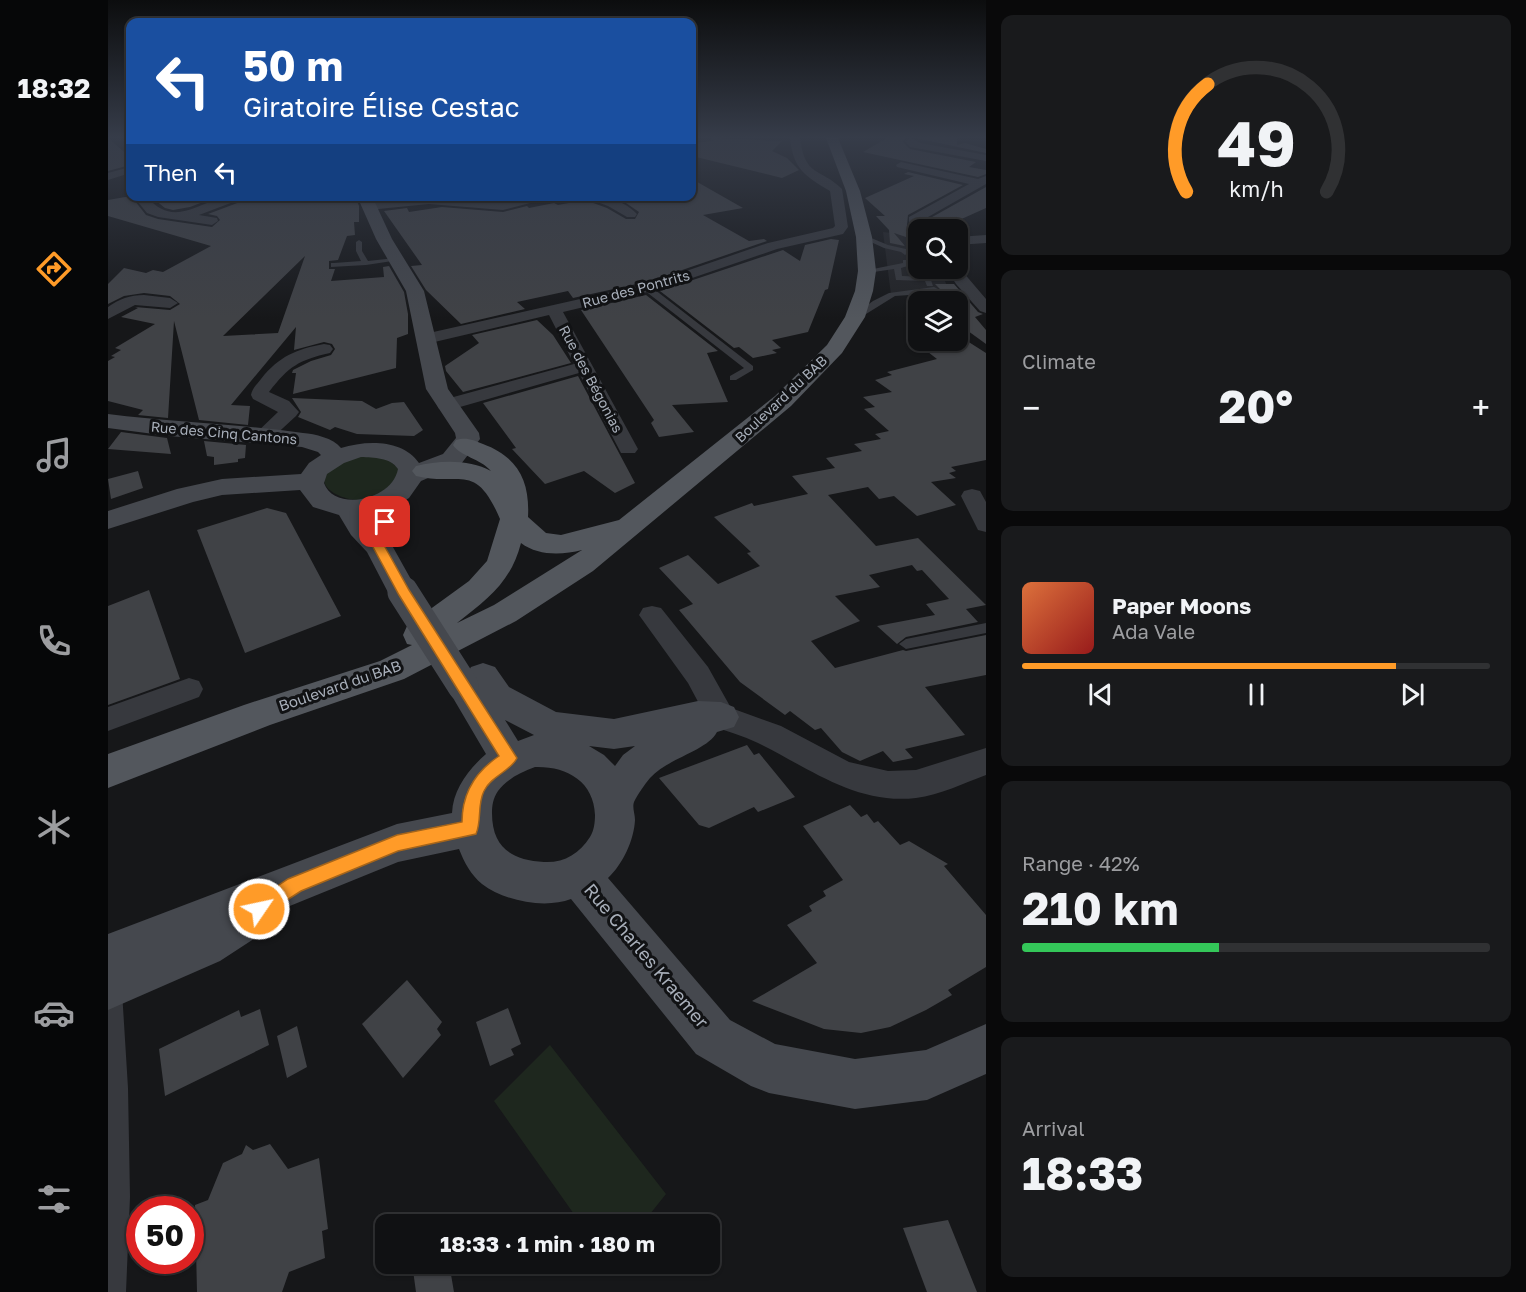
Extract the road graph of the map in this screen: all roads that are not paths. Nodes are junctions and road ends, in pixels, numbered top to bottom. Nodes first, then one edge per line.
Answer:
1 (837, 198) edge
2 (855, 198) edge
3 (958, 198) edge
4 (143, 201) edge
5 (221, 201) edge
6 (366, 201) edge
7 (441, 201) edge
8 (526, 201) edge
9 (605, 201) edge
10 (631, 214) dead end
11 (183, 217) junction
12 (927, 219) edge
13 (212, 221) dead end
14 (864, 237) junction
15 (986, 239) edge
16 (968, 240) edge
17 (359, 242) dead end
18 (907, 252) dead end
19 (395, 260) junction
20 (906, 262) dead end
21 (366, 263) junction
22 (334, 265) dead end
23 (898, 269) junction
24 (867, 271) junction
25 (908, 271) edge
26 (960, 279) edge
27 (647, 288) junction
28 (170, 303) dead end
29 (986, 308) edge
30 (554, 310) junction
31 (108, 314) edge
32 (855, 317) junction
33 (426, 339) junction
34 (324, 349) dead end
35 (585, 366) junction
36 (733, 378) dead end
37 (446, 405) junction
38 (109, 423) edge
39 (263, 436) junction
40 (465, 445) junction
41 (628, 449) dead end
42 (336, 457) junction
43 (412, 468) junction
44 (312, 481) junction
45 (972, 496) dead end
46 (349, 508) junction
47 (514, 519) junction
48 (108, 520) edge
49 (635, 521) junction
50 (385, 523) junction
51 (986, 525) edge
52 (652, 615) dead end
53 (986, 628) edge
54 (418, 635) junction
55 (906, 644) dead end
56 (473, 681) junction
57 (189, 689) dead end
58 (257, 715) junction
59 (721, 717) junction
60 (108, 719) edge
61 (682, 721) junction
62 (575, 757) junction
63 (509, 758) junction
64 (986, 761) edge
65 (116, 770) edge
66 (614, 799) junction
67 (470, 828) junction
68 (578, 875) junction
69 (109, 976) edge
70 (986, 1048) edge
71 (114, 1292) edge

1 - 27 street, Rue des Pontrits
2 - 14 main road, Boulevard du BAB
3 - 12 street
4 - 11 street
5 - 11 street
6 - 19 main road
7 - 8 street
9 - 10 street
11 - 13 street
14 - 18 lane
14 - 24 main road, Boulevard du BAB
15 - 16 street
17 - 21 lane
19 - 21 lane
19 - 33 main road
20 - 23 lane
21 - 22 lane
23 - 24 lane
23 - 25 lane
23 - 32 lane
24 - 32 main road, Boulevard du BAB
26 - 29 street
27 - 30 street, Rue des Pontrits
27 - 36 lane
28 - 31 street
30 - 33 street, Rue des Pontrits
30 - 35 street, Rue des Bégonias
32 - 49 main road, Boulevard du BAB
33 - 37 main road
34 - 39 street
35 - 37 street
35 - 41 street, Rue des Bégonias
37 - 40 main road
38 - 39 main road, Rue des Cinq Cantons
39 - 42 main road, Rue des Cinq Cantons
40 - 43 main road
40 - 47 main road
42 - 43 main road
42 - 44 main road
43 - 47 main road
43 - 50 main road
44 - 46 main road
44 - 48 main road
45 - 51 street
46 - 50 main road
46 - 50 main road
47 - 49 main road
47 - 54 main road
49 - 54 main road, Boulevard du BAB
49 - 58 main road, Boulevard du BAB
50 - 56 main road, bridge
52 - 59 street
53 - 55 lane
54 - 58 main road, Boulevard du BAB
56 - 61 main road
56 - 63 main road
57 - 60 street
58 - 65 main road, Boulevard du BAB
59 - 61 main road
59 - 64 street
59 - 66 main road
61 - 62 main road
62 - 63 main road
62 - 66 main road
63 - 67 main road
66 - 68 main road
67 - 68 main road
67 - 69 main road
68 - 70 main road, Rue Charles Kraemer
69 - 71 lane

